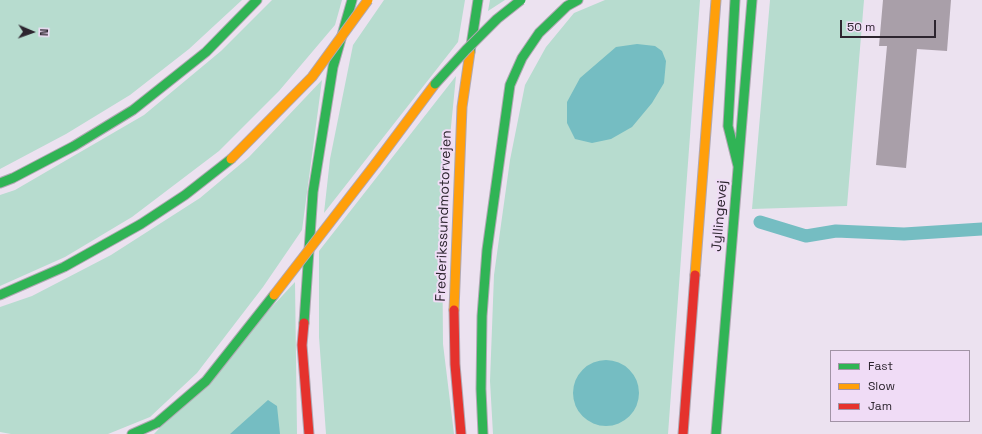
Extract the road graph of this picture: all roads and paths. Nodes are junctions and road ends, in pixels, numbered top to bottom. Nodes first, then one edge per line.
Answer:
1 (257, 0) edge
2 (352, 0) edge
3 (368, 0) edge
4 (478, 0) edge
5 (521, 0) edge
6 (578, 0) edge
7 (716, 0) edge
8 (735, 0) edge
9 (752, 0) edge
10 (738, 166) junction
11 (0, 183) edge
12 (0, 295) edge
13 (132, 434) edge
14 (309, 434) edge
15 (462, 434) edge
16 (484, 434) edge
17 (683, 434) edge
18 (716, 434) edge

1 - 11 main road
2 - 14 main road
3 - 12 main road, bridge
4 - 15 main road, Frederikssundmotorvejen
5 - 13 main road, bridge
6 - 16 main road
7 - 17 main road, Jyllingevej
8 - 10 main road
9 - 10 main road, Jyllingevej
10 - 18 main road, Jyllingevej

